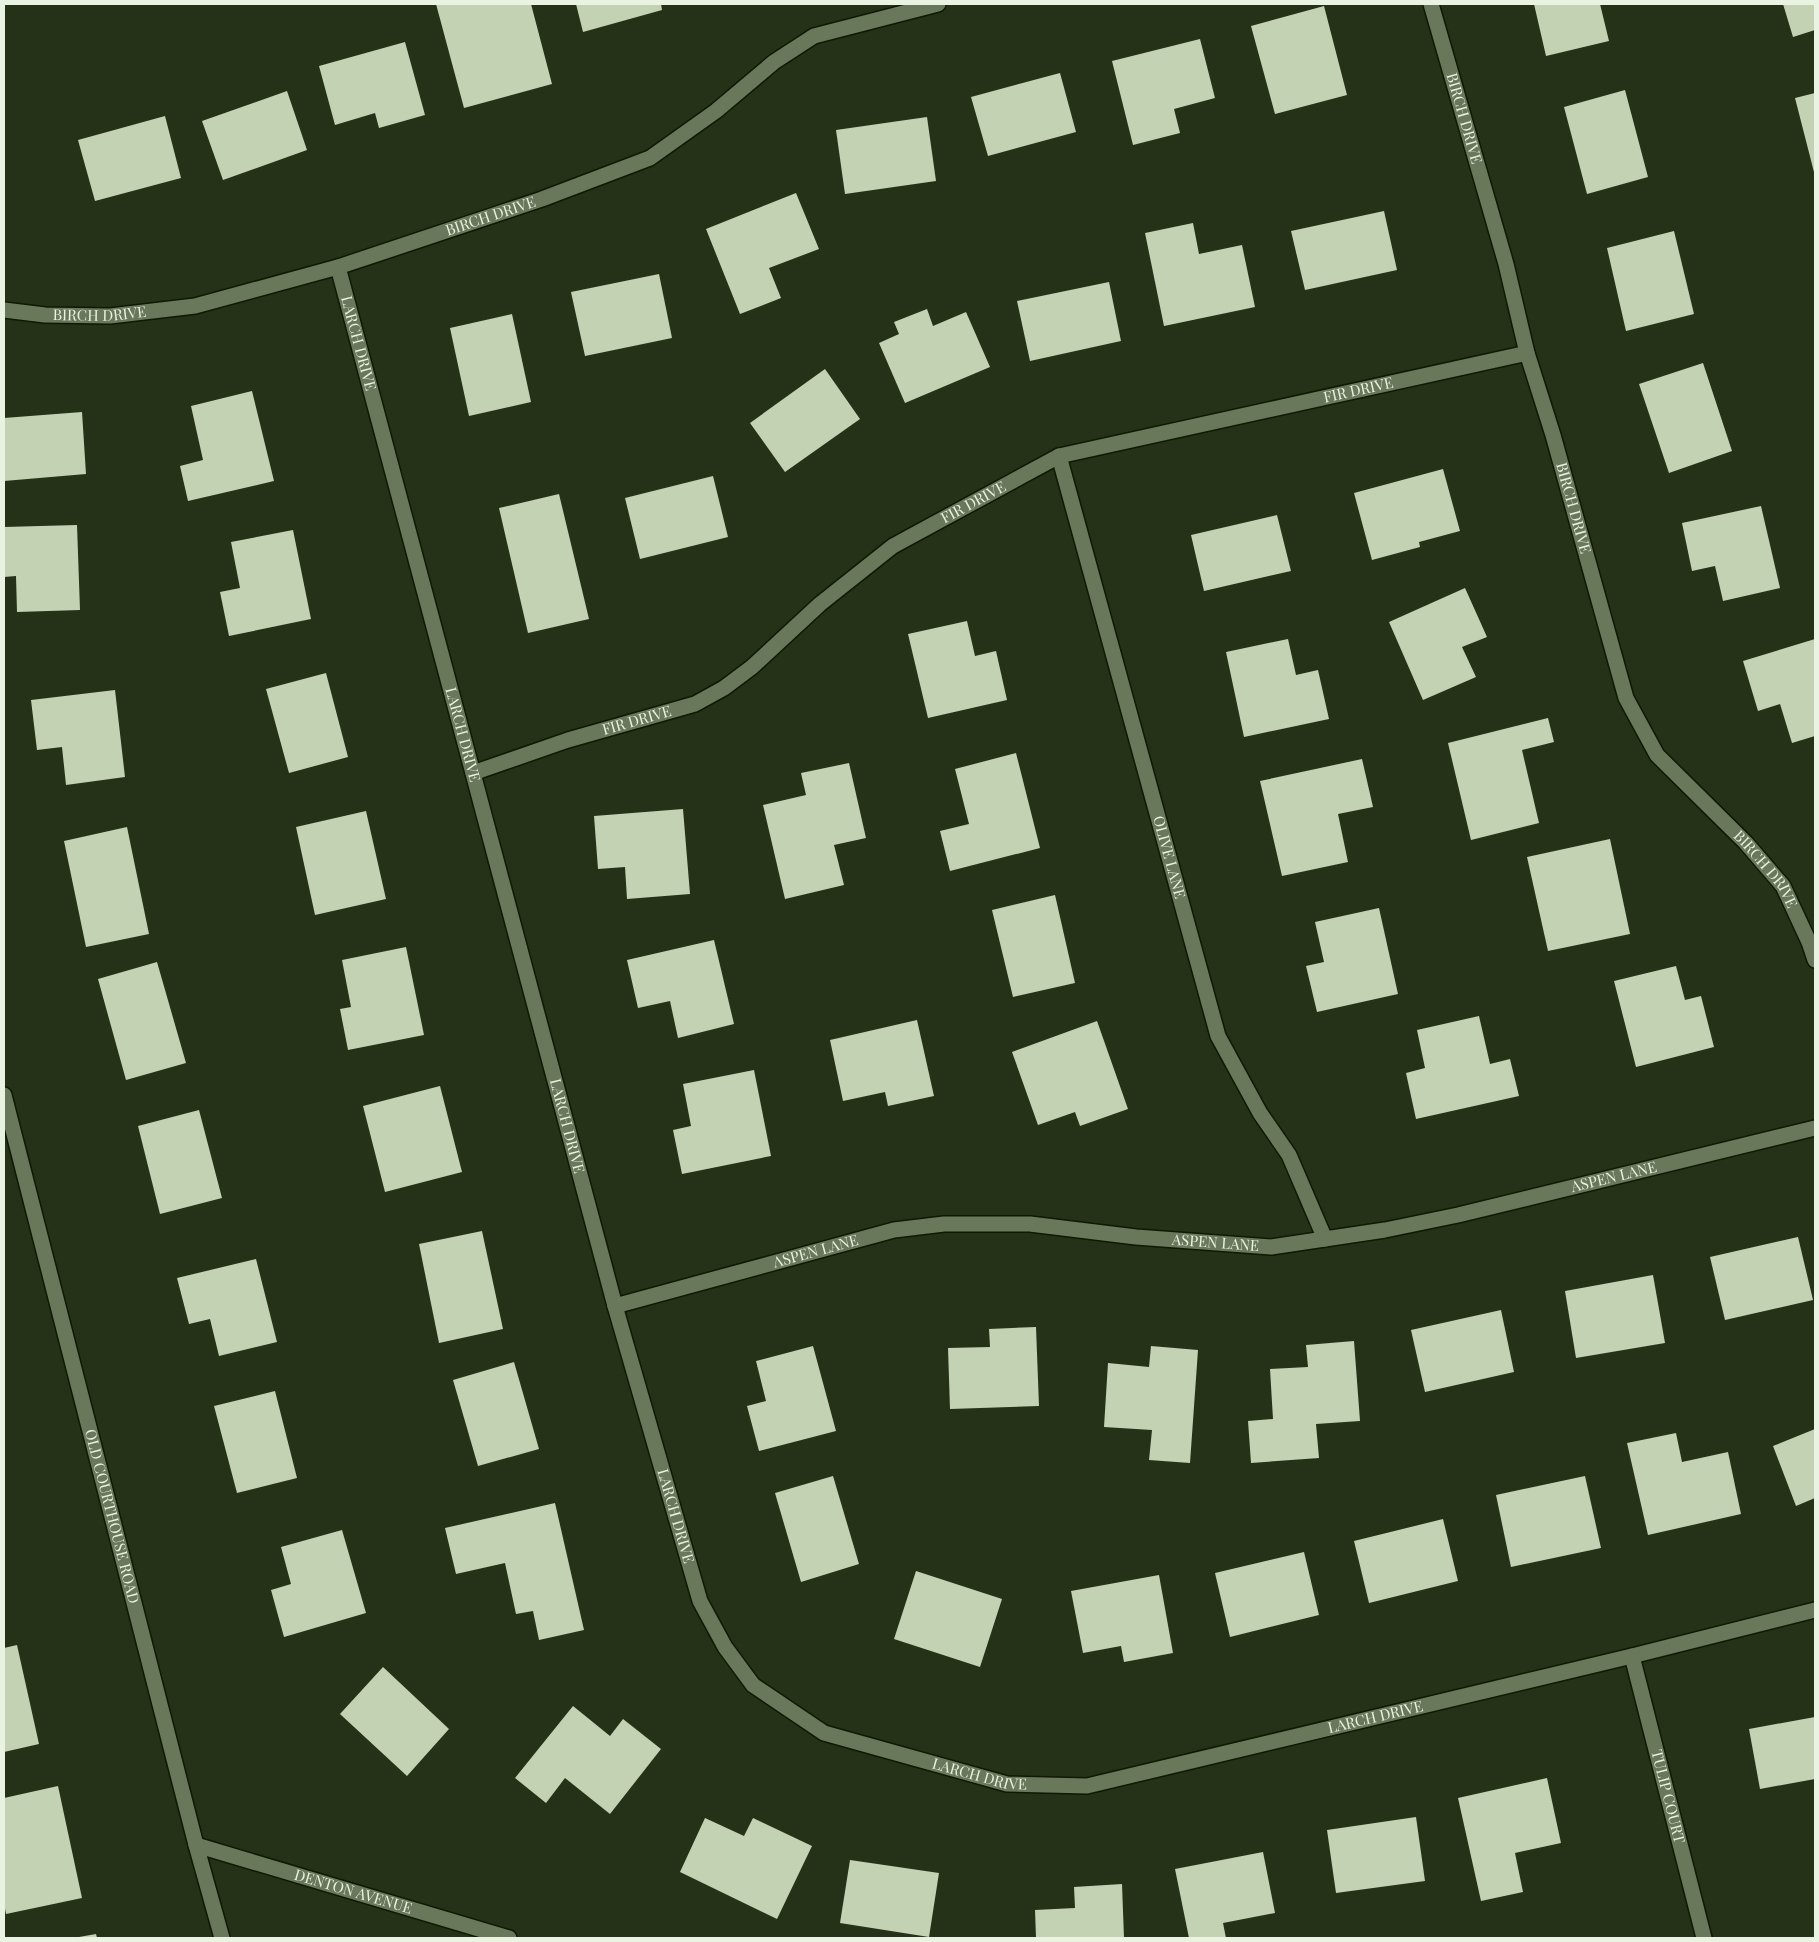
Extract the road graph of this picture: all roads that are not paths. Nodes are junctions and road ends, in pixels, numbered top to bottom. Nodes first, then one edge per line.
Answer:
1 (938, 4) edge
2 (1431, 4) edge
3 (338, 267) junction
4 (4, 310) edge
5 (1527, 353) junction
6 (1059, 456) junction
7 (473, 773) junction
8 (1815, 960) edge
9 (4, 1095) edge
10 (1815, 1128) edge
11 (1325, 1239) junction
12 (615, 1306) junction
13 (1815, 1610) edge
14 (1632, 1656) junction
15 (196, 1845) junction
16 (222, 1938) edge
17 (509, 1938) edge
18 (1704, 1938) edge

1 - 3 street, BIRCH DRIVE
2 - 5 street, BIRCH DRIVE
3 - 4 street, BIRCH DRIVE
3 - 7 street, LARCH DRIVE
5 - 6 street, FIR DRIVE
5 - 8 street, BIRCH DRIVE
6 - 7 street, FIR DRIVE
6 - 11 street, OLIVE LANE
7 - 12 street, LARCH DRIVE
9 - 15 street, OLD COURTHOUSE ROAD
10 - 11 street, ASPEN LANE
11 - 12 street, ASPEN LANE
12 - 14 street, LARCH DRIVE
13 - 14 street, LARCH DRIVE
14 - 18 street, TULIP COURT
15 - 16 street, OLD COURTHOUSE ROAD
15 - 17 street, DENTON AVENUE

